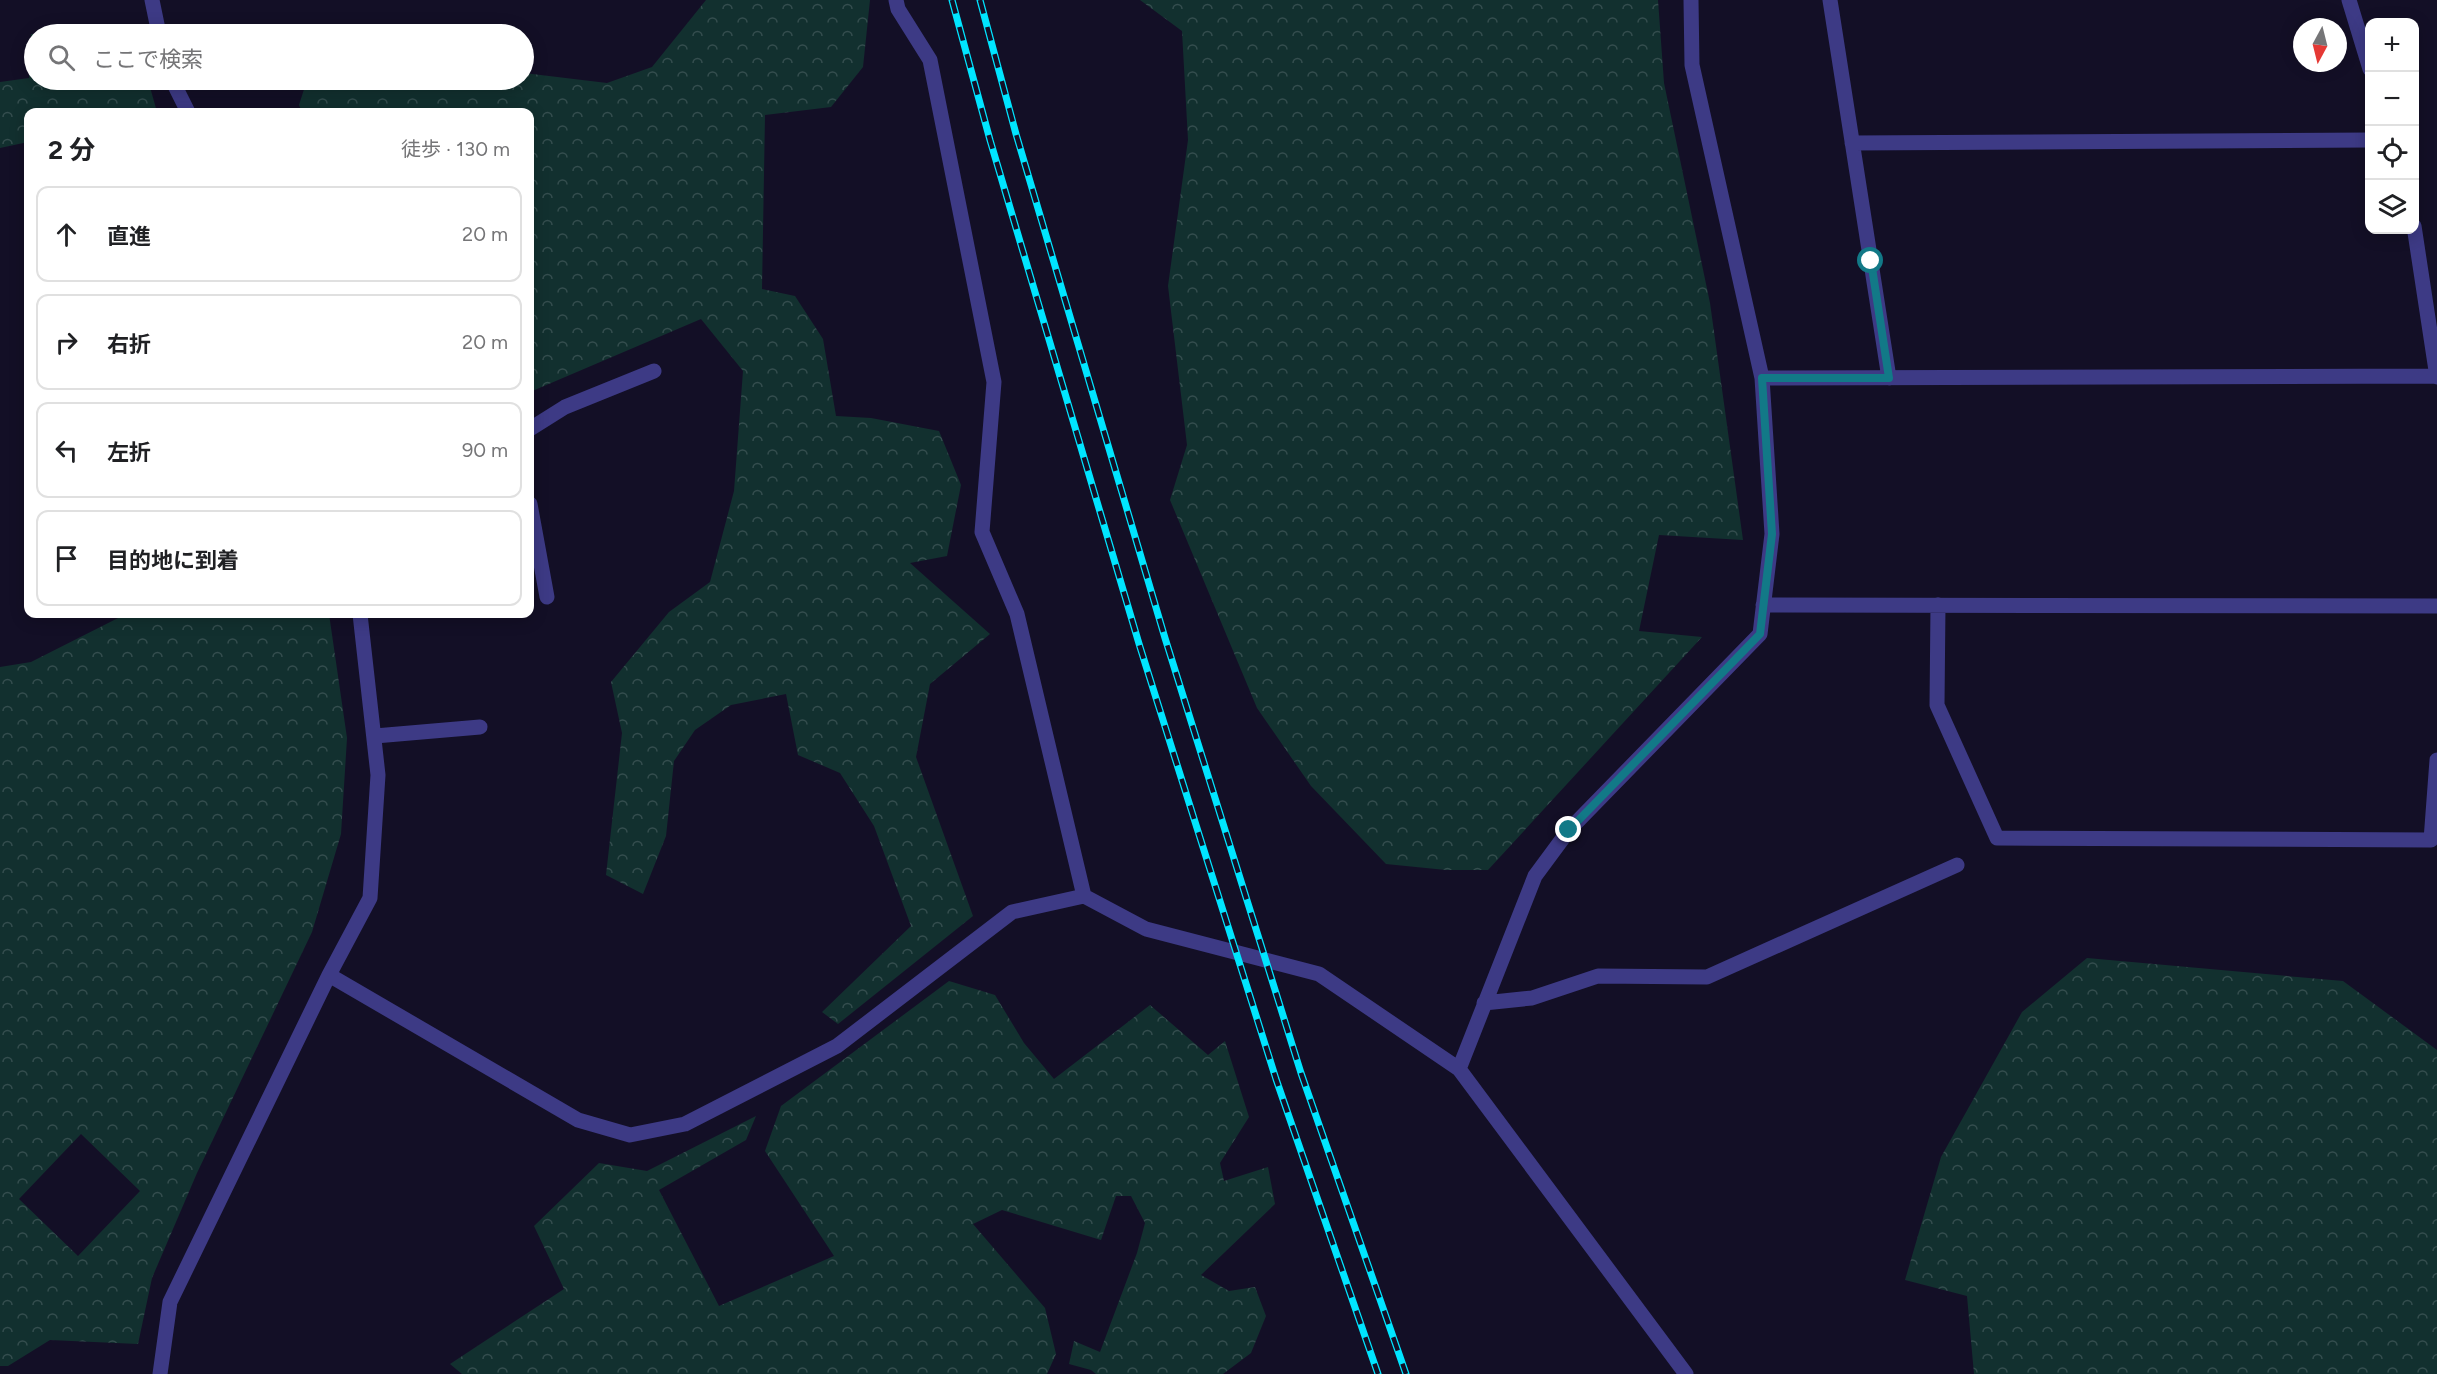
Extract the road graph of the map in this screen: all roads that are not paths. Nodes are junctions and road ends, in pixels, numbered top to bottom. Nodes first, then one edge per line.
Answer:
1 (152, 0) edge
2 (896, 0) edge
3 (1691, 0) edge
4 (1830, 0) edge
5 (2349, 0) edge
6 (157, 24) edge
7 (2365, 53) edge
8 (177, 90) edge
9 (186, 108) edge
10 (2365, 140) edge
11 (1852, 143) junction
12 (2416, 234) edge
13 (654, 371) dead end
14 (2437, 377) edge
15 (1762, 378) junction
16 (1889, 378) junction
17 (534, 427) edge
18 (534, 526) edge
19 (547, 597) dead end
20 (1763, 605) junction
21 (1938, 605) junction
22 (2437, 606) edge
23 (360, 618) edge
24 (480, 727) dead end
25 (375, 736) junction
26 (2437, 760) edge
27 (1957, 865) dead end
28 (1084, 896) junction
29 (329, 975) junction
30 (1484, 1004) junction
31 (1459, 1069) junction
32 (160, 1374) edge
33 (1686, 1374) edge

1 - 6 street
2 - 28 street
3 - 15 street
4 - 11 street
5 - 7 street
8 - 9 street
10 - 11 street
11 - 16 street
12 - 14 street
13 - 17 street
14 - 16 street
15 - 16 street
15 - 20 street
18 - 19 street
20 - 21 street
20 - 30 street
21 - 22 street
21 - 26 street
23 - 25 street
24 - 25 street
25 - 29 street
27 - 30 street
28 - 29 street
28 - 31 street
29 - 32 street
30 - 31 street
31 - 33 street

